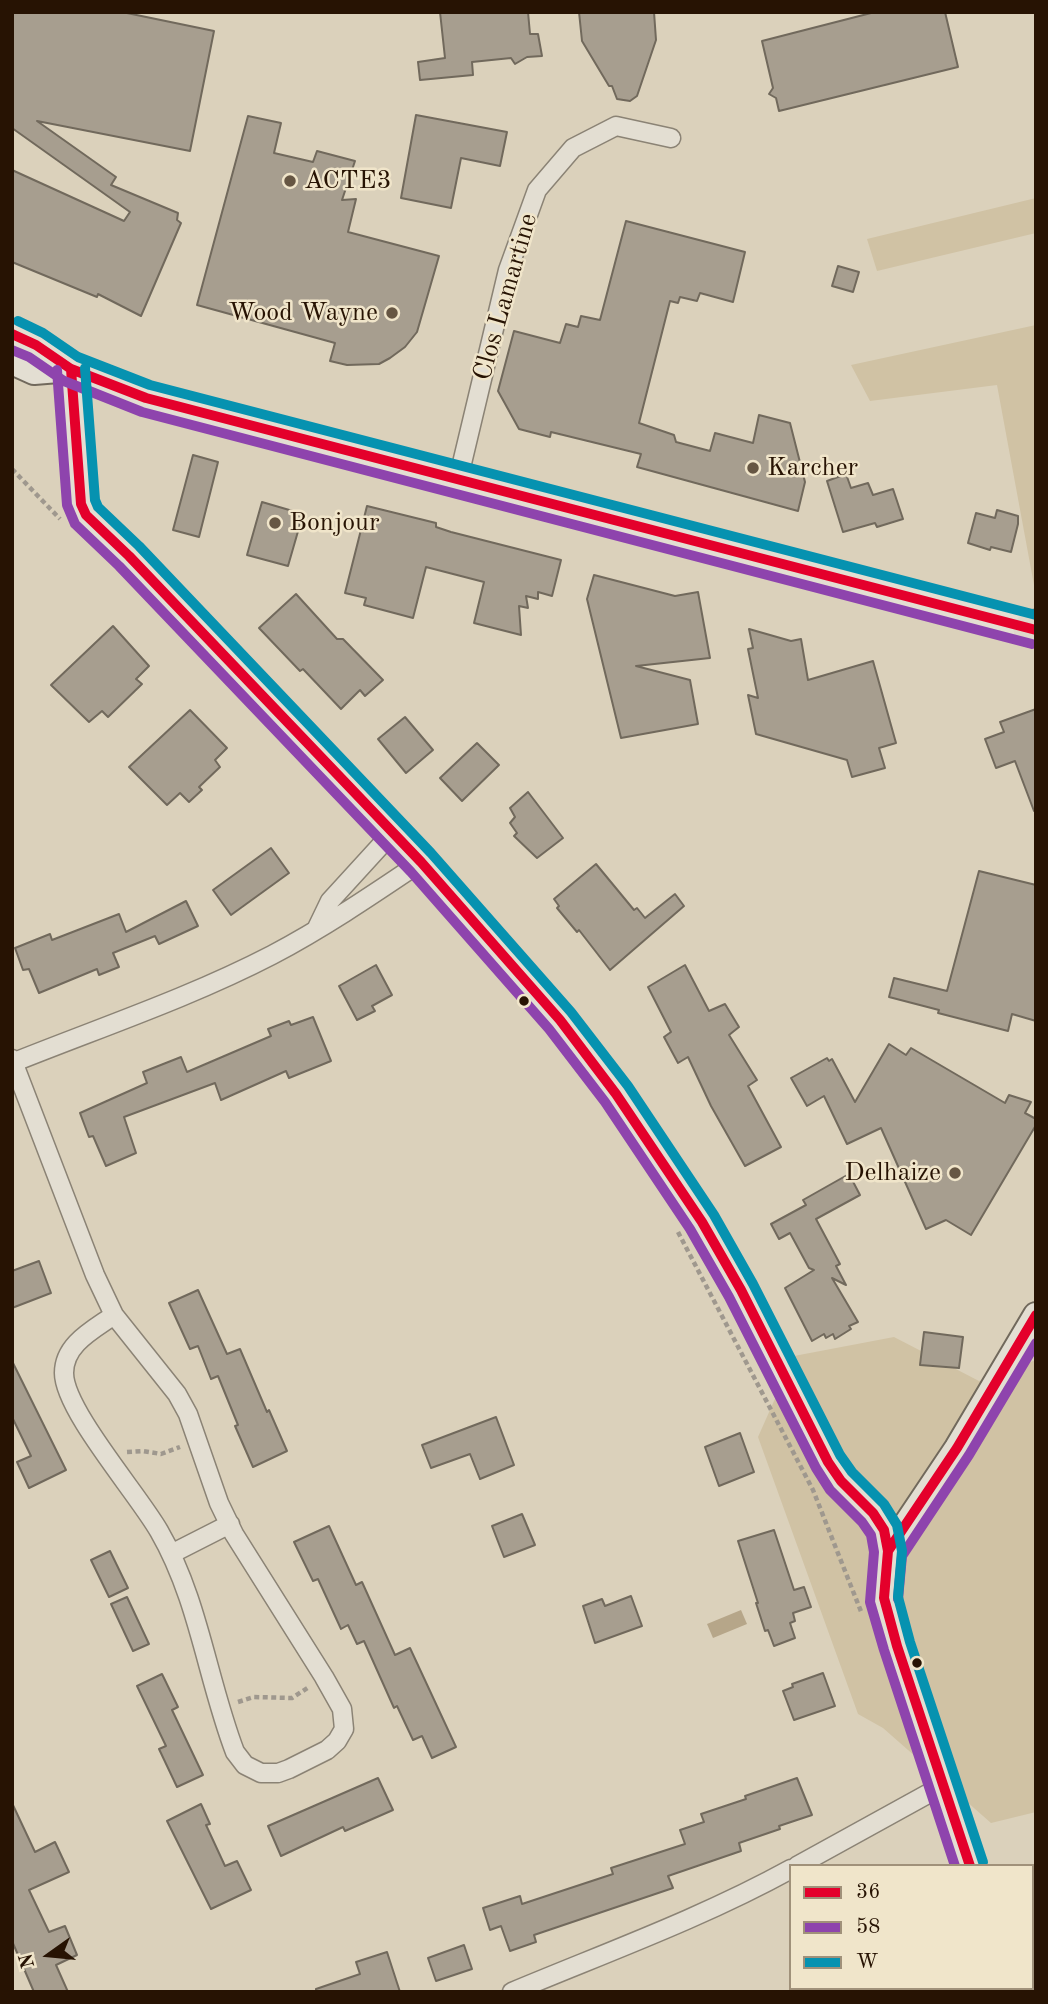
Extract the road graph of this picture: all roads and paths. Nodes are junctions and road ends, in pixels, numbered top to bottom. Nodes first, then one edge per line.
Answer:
1 (671, 138) dead end
2 (12, 334) edge
3 (12, 362) edge
4 (71, 369) junction
5 (12, 469) edge
6 (458, 480) junction
7 (69, 527) dead end
8 (1034, 630) edge
9 (393, 832) junction
10 (421, 862) junction
11 (317, 928) junction
12 (13, 1062) edge
13 (673, 1224) dead end
14 (114, 1315) junction
15 (1032, 1331) edge
16 (197, 1440) junction
17 (111, 1461) junction
18 (230, 1524) junction
19 (887, 1551) junction
20 (171, 1554) junction
21 (864, 1621) dead end
22 (324, 1677) junction
23 (221, 1707) junction
24 (944, 1785) junction
25 (801, 1864) edge
26 (969, 1864) edge
27 (789, 1870) edge
28 (512, 1992) edge

1 - 6 street, Clos Lamartine
2 - 4 main road
3 - 4 main road
4 - 6 main road
4 - 9 main road
5 - 7 path
6 - 8 main road
9 - 10 main road
9 - 11 street
10 - 11 street
10 - 19 main road
11 - 12 street
12 - 14 street
13 - 21 path
14 - 16 street
14 - 17 street
15 - 19 main road
16 - 17 path
16 - 18 street
17 - 20 street
18 - 20 street
18 - 22 street
19 - 24 main road
20 - 23 street
22 - 23 path
22 - 23 street
24 - 25 street
24 - 26 main road
27 - 28 street

